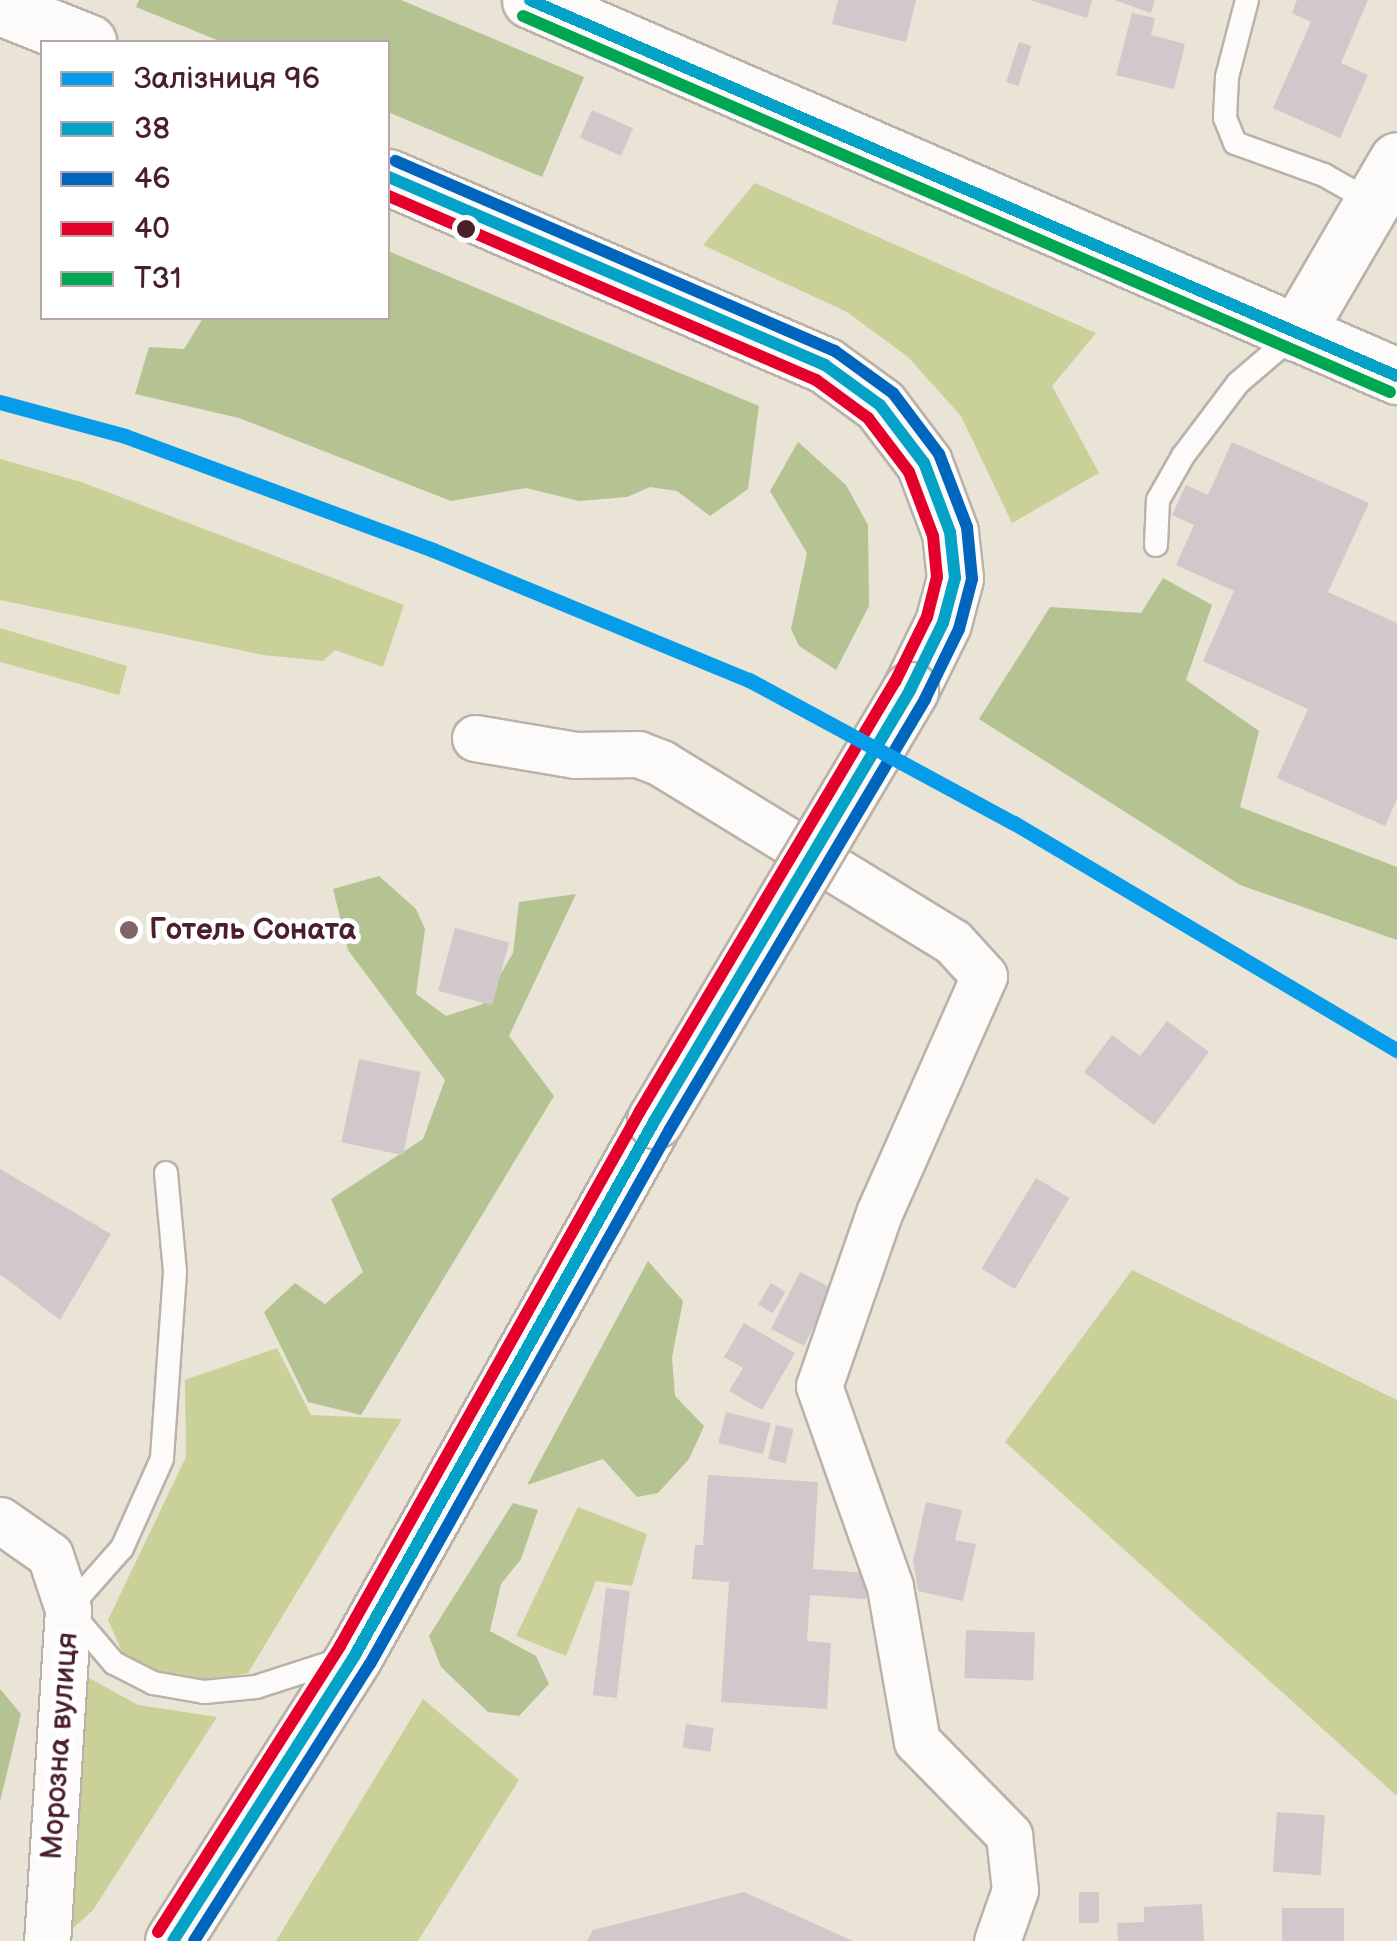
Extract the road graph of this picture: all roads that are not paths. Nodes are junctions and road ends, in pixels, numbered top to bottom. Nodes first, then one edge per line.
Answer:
1 (530, 0) edge
2 (1247, 0) edge
3 (0, 7) edge
4 (76, 27) edge
5 (390, 178) edge
6 (1384, 181) edge
7 (1296, 333) junction
8 (1397, 376) edge
9 (1156, 545) dead end
10 (475, 738) dead end
11 (166, 1172) dead end
12 (0, 1520) edge
13 (68, 1608) junction
14 (355, 1655) junction
15 (47, 1941) edge
16 (172, 1941) edge
17 (997, 1941) edge

1 - 7 main road
2 - 6 lane
3 - 4 main road
5 - 14 main road, bridge
6 - 7 main road
7 - 8 main road
7 - 9 lane
10 - 17 street
11 - 13 lane
12 - 13 street, Морозна вулиця
13 - 14 lane
13 - 15 street, Морозна вулиця
14 - 16 main road

